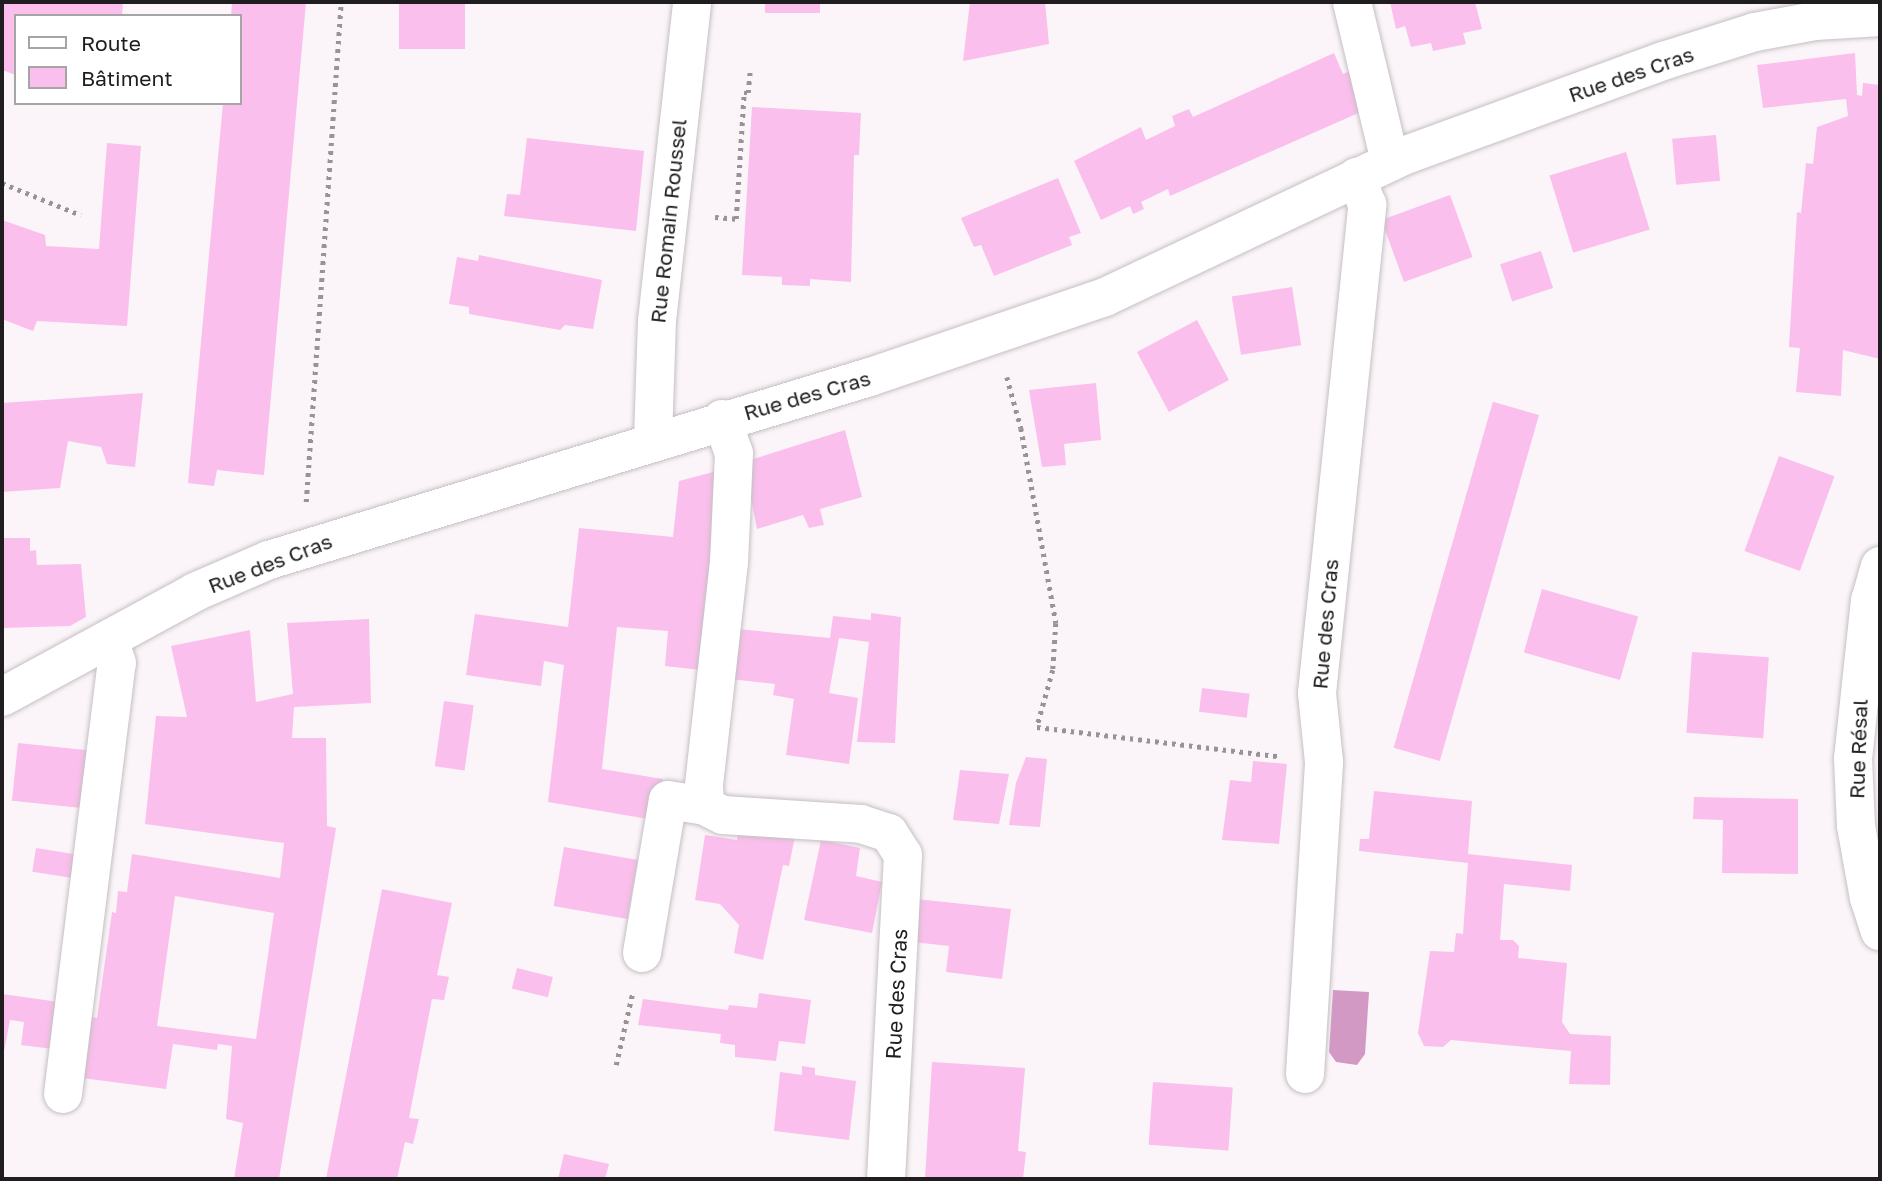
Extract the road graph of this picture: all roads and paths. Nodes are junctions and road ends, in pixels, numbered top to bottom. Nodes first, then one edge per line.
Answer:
1 (341, 2) edge
2 (692, 2) edge
3 (1352, 2) edge
4 (1880, 17) edge
5 (750, 71) dead end
6 (1374, 169) junction
7 (2, 183) edge
8 (81, 215) dead end
9 (719, 218) dead end
10 (1004, 366) dead end
11 (722, 419) junction
12 (653, 440) junction
13 (308, 479) dead end
14 (1880, 566) edge
15 (108, 640) junction
16 (2, 697) edge
17 (1287, 757) dead end
18 (705, 806) junction
19 (1880, 931) edge
20 (642, 953) joint
21 (616, 1065) dead end
22 (1305, 1074) dead end
23 (62, 1094) dead end
24 (886, 1179) edge

1 - 13 path
2 - 12 street, Rue Romain Roussel
3 - 6 street, Rue des Cras
4 - 6 street, Rue des Cras
5 - 9 path
6 - 11 street, Rue des Cras
6 - 22 street, Rue des Cras
7 - 8 path
10 - 17 path
11 - 12 street, Rue des Cras
11 - 18 street, Rue des Cras
12 - 15 street, Rue des Cras
14 - 19 street, Rue Résal
15 - 16 street, Rue des Cras
15 - 23 street
18 - 20 street, Rue des Cras
18 - 24 street, Rue des Cras
20 - 21 path

